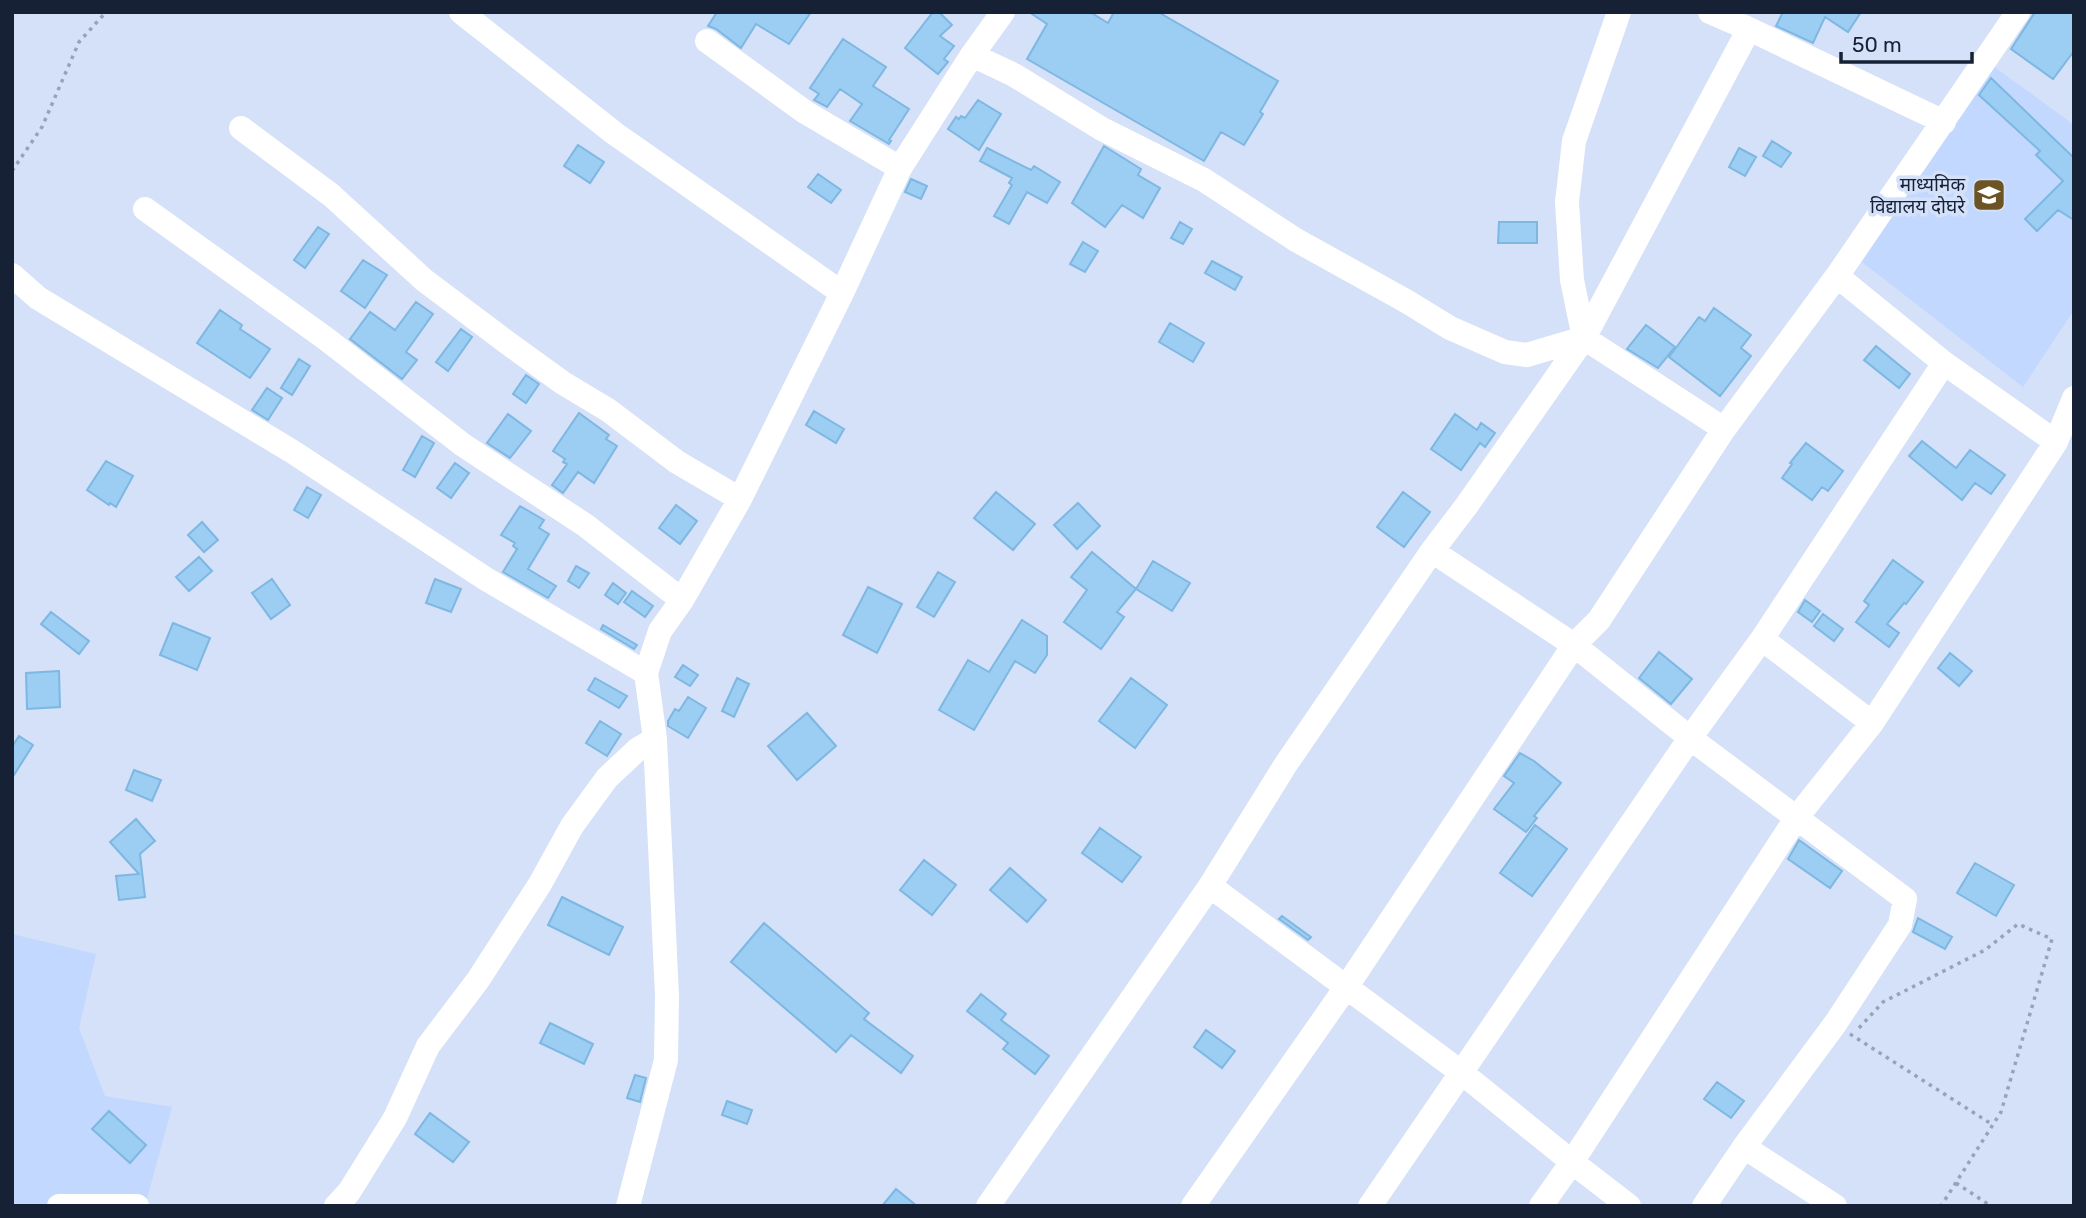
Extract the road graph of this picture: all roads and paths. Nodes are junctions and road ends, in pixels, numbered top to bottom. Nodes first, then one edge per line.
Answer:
1 (106, 12) edge
2 (461, 12) edge
3 (1003, 12) edge
4 (1619, 12) edge
5 (1710, 12) edge
6 (2018, 12) edge
7 (1749, 29) junction
8 (707, 41) dead end
9 (972, 55) junction
10 (1944, 122) junction
11 (241, 128) dead end
12 (900, 168) junction
13 (12, 171) edge
14 (145, 209) dead end
15 (12, 275) edge
16 (1837, 276) junction
17 (842, 293) junction
18 (1584, 338) junction
19 (1944, 363) junction
20 (2074, 398) edge
21 (1724, 429) junction
22 (2056, 442) junction
23 (740, 499) junction
24 (1432, 551) junction
25 (682, 600) junction
26 (1762, 639) junction
27 (1574, 645) junction
28 (646, 673) junction
29 (1872, 723) junction
30 (1690, 738) junction
31 (655, 739) junction
32 (1797, 817) junction
33 (1210, 886) junction
34 (1347, 986) junction
35 (1844, 1030) junction
36 (1462, 1073) junction
37 (1993, 1125) junction
38 (1744, 1147) junction
39 (1572, 1162) junction
40 (1956, 1183) junction
41 (989, 1205) edge
42 (59, 1206) edge
43 (137, 1206) edge
44 (336, 1206) edge
45 (628, 1206) edge
46 (1193, 1206) edge
47 (1370, 1206) edge
48 (1541, 1206) edge
49 (1629, 1206) edge
50 (1704, 1206) edge
51 (1835, 1206) edge
52 (1941, 1206) edge
53 (1991, 1206) edge

1 - 13 path
2 - 17 street
3 - 9 street
4 - 18 street
5 - 7 street
6 - 10 street
7 - 10 street
7 - 18 street
8 - 12 street
9 - 12 street
9 - 18 street
10 - 16 street
11 - 23 street
12 - 17 street
14 - 25 street
15 - 28 street
16 - 19 street
16 - 21 street
17 - 23 street
18 - 21 street
18 - 24 street
19 - 22 street
19 - 26 street
20 - 22 street
21 - 27 street
22 - 29 street
23 - 25 street
24 - 27 street
24 - 33 street
25 - 28 street
26 - 29 street
26 - 30 street
27 - 30 street
27 - 34 street
28 - 31 street
29 - 32 street
30 - 32 street
30 - 36 street
31 - 44 street
31 - 45 street
32 - 35 street
32 - 39 street
33 - 34 street
33 - 41 street
34 - 36 street
34 - 46 street
35 - 37 path
35 - 37 path
35 - 38 street
36 - 39 street
36 - 47 street
37 - 40 path
38 - 50 street
38 - 51 street
39 - 48 street
39 - 49 street
40 - 52 path
40 - 53 path
42 - 43 street

